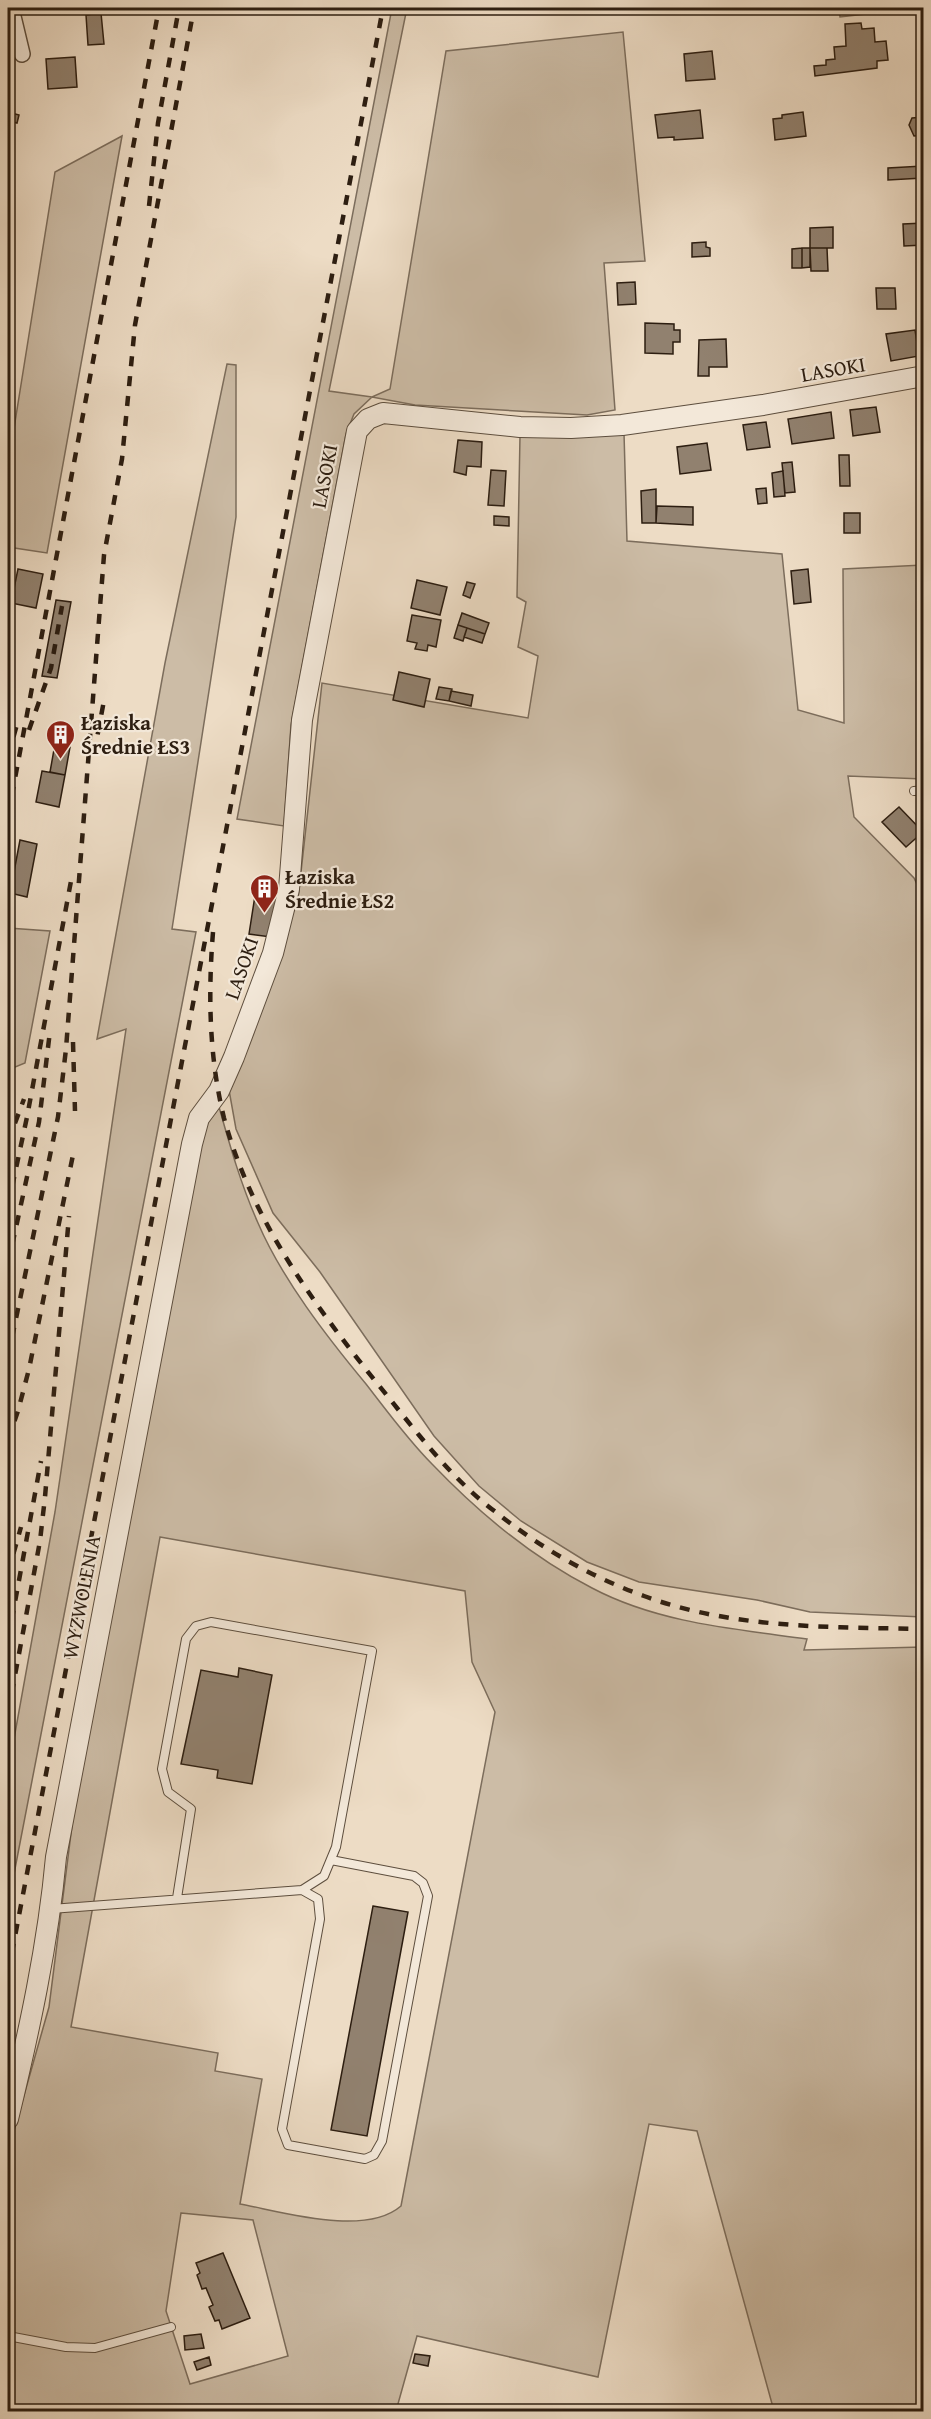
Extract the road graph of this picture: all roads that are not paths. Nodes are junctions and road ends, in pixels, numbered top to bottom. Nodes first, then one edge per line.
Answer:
1 (11, 8) edge
2 (22, 54) dead end
3 (924, 376) edge
4 (924, 790) edge
5 (914, 791) dead end
6 (219, 1091) joint
7 (331, 1860) junction
8 (303, 1890) junction
9 (177, 1898) junction
10 (51, 1909) junction
11 (8, 2119) edge
12 (171, 2327) dead end
13 (8, 2336) edge

1 - 2 street
3 - 6 street, LASOKI
4 - 5 lane
6 - 10 street, WYZWOLENIA
7 - 8 lane
7 - 8 lane
7 - 9 lane
8 - 9 lane
9 - 10 lane
10 - 11 street, WYZWOLENIA
12 - 13 lane

